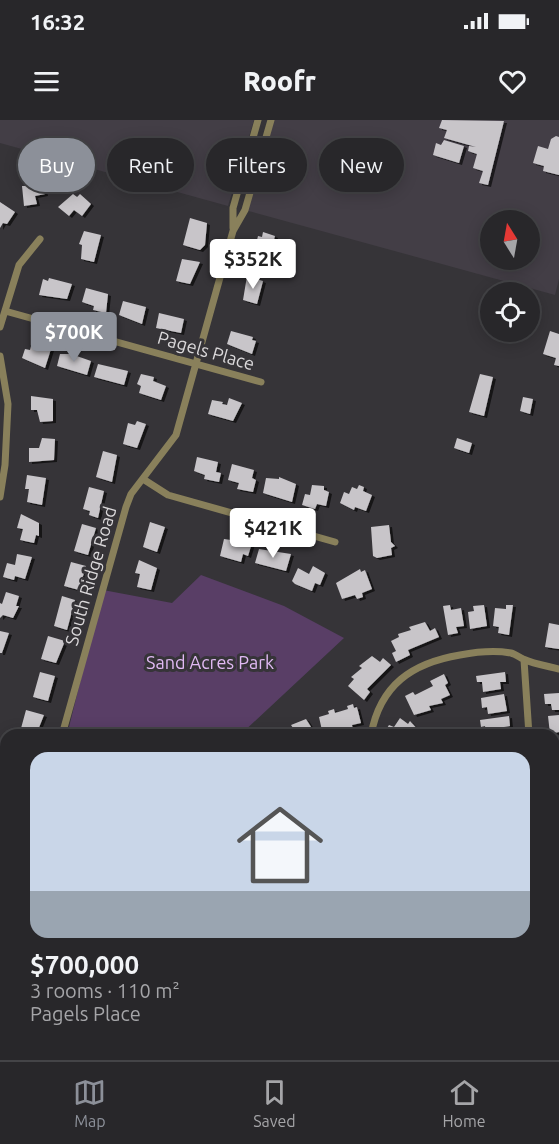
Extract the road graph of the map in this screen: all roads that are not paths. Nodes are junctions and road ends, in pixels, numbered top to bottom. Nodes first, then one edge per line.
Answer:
1 (258, 120) edge
2 (270, 120) edge
3 (233, 231) junction
4 (40, 239) dead end
5 (5, 311) junction
6 (0, 327) edge
7 (0, 356) edge
8 (196, 364) junction
9 (261, 382) dead end
10 (143, 479) junction
11 (0, 497) edge
12 (335, 542) dead end
13 (524, 660) junction
14 (559, 669) edge
15 (64, 729) edge
16 (372, 729) edge
17 (529, 729) edge

1 - 3 street, South Ridge Road
2 - 3 street, South Ridge Road
3 - 8 street, South Ridge Road
4 - 5 street
5 - 6 street
5 - 8 street, Pagels Place
7 - 11 street
8 - 9 street, Pagels Place
8 - 10 street, South Ridge Road
10 - 12 street
10 - 15 street, South Ridge Road
13 - 14 street
13 - 16 street
13 - 17 street

